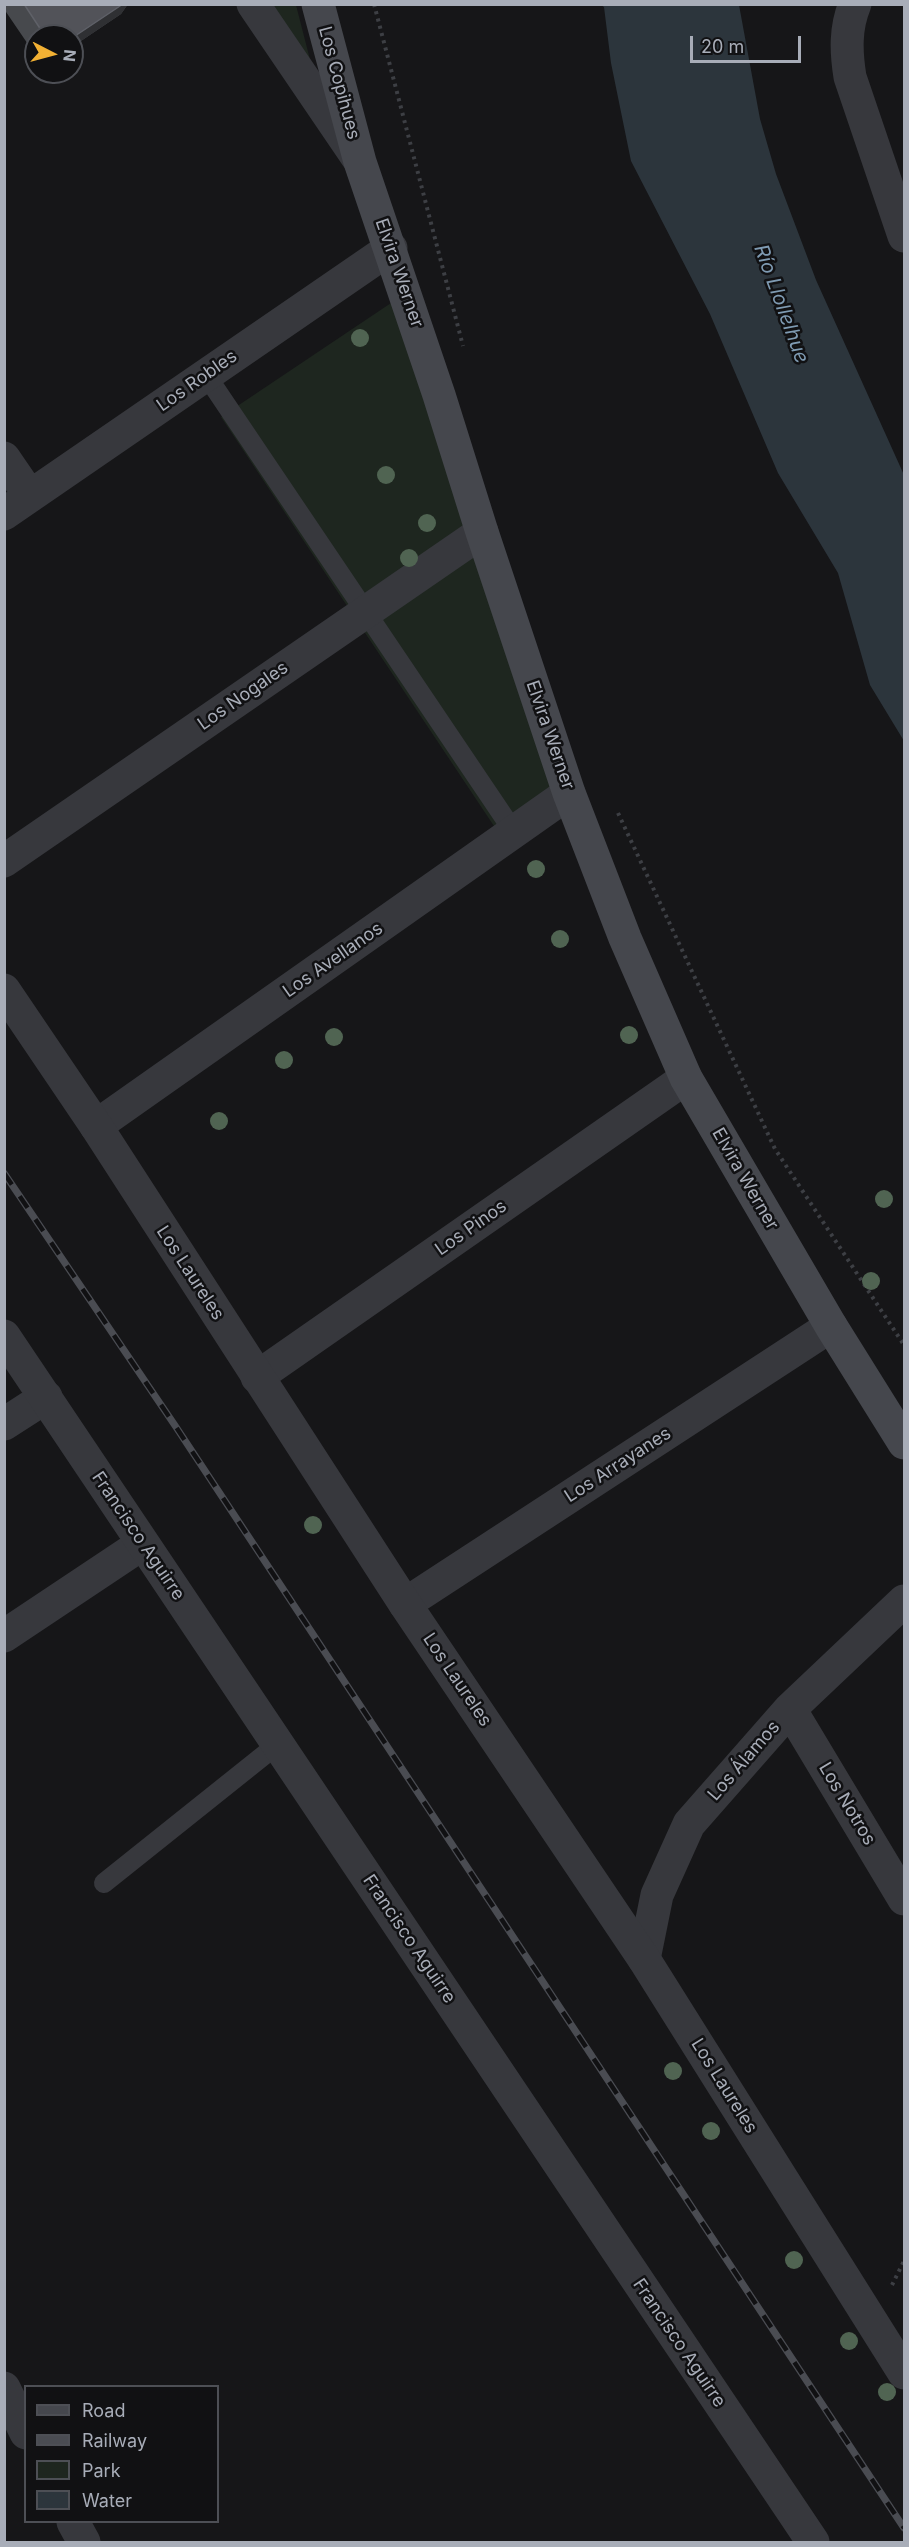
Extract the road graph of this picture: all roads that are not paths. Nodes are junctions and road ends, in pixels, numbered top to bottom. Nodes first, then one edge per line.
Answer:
1 (253, 4) edge
2 (318, 4) edge
3 (855, 4) edge
4 (360, 162) junction
5 (904, 236) edge
6 (391, 248) junction
7 (206, 375) junction
8 (4, 458) edge
9 (17, 505) edge
10 (482, 532) junction
11 (365, 612) junction
12 (569, 793) junction
13 (514, 832) junction
14 (4, 861) edge
15 (4, 990) edge
16 (686, 1078) junction
17 (96, 1126) junction
18 (831, 1326) junction
19 (4, 1336) edge
20 (257, 1377) junction
21 (46, 1397) junction
22 (4, 1424) edge
23 (904, 1443) edge
24 (142, 1544) junction
25 (904, 1601) edge
26 (405, 1604) junction
27 (4, 1636) edge
28 (790, 1709) junction
29 (278, 1744) junction
30 (104, 1883) dead end
31 (904, 1899) edge
32 (644, 1959) junction
33 (904, 2373) edge
34 (4, 2388) edge
35 (24, 2429) edge
36 (74, 2523) edge
37 (84, 2542) edge
38 (813, 2542) edge

1 - 4 street, Elvira Werner
2 - 4 main road, Los Copihues
3 - 5 street
4 - 6 main road, Elvira Werner
6 - 7 street, Los Robles
6 - 10 main road, Elvira Werner
7 - 9 street, Los Robles
7 - 11 lane
8 - 9 street
10 - 11 street, Los Nogales
10 - 12 main road, Elvira Werner
11 - 13 lane
11 - 14 street, Los Nogales
12 - 13 street, Los Avellanos
12 - 16 main road, Elvira Werner
13 - 17 street, Los Avellanos
15 - 17 street, Los Laureles
16 - 18 main road, Elvira Werner
16 - 20 street, Los Pinos
17 - 20 street, Los Laureles
18 - 23 main road, Elvira Werner
18 - 26 street, Los Arrayanes
19 - 21 street, Francisco Aguirre
20 - 26 street, Los Laureles
21 - 22 street
21 - 24 street, Francisco Aguirre
24 - 27 street
24 - 29 street, Francisco Aguirre
25 - 28 street, Los Álamos
26 - 32 street, Los Laureles
28 - 31 street, Los Notros
28 - 32 street, Los Álamos
29 - 30 lane
29 - 38 street, Francisco Aguirre
32 - 33 street, Los Laureles
34 - 35 street
36 - 37 street

